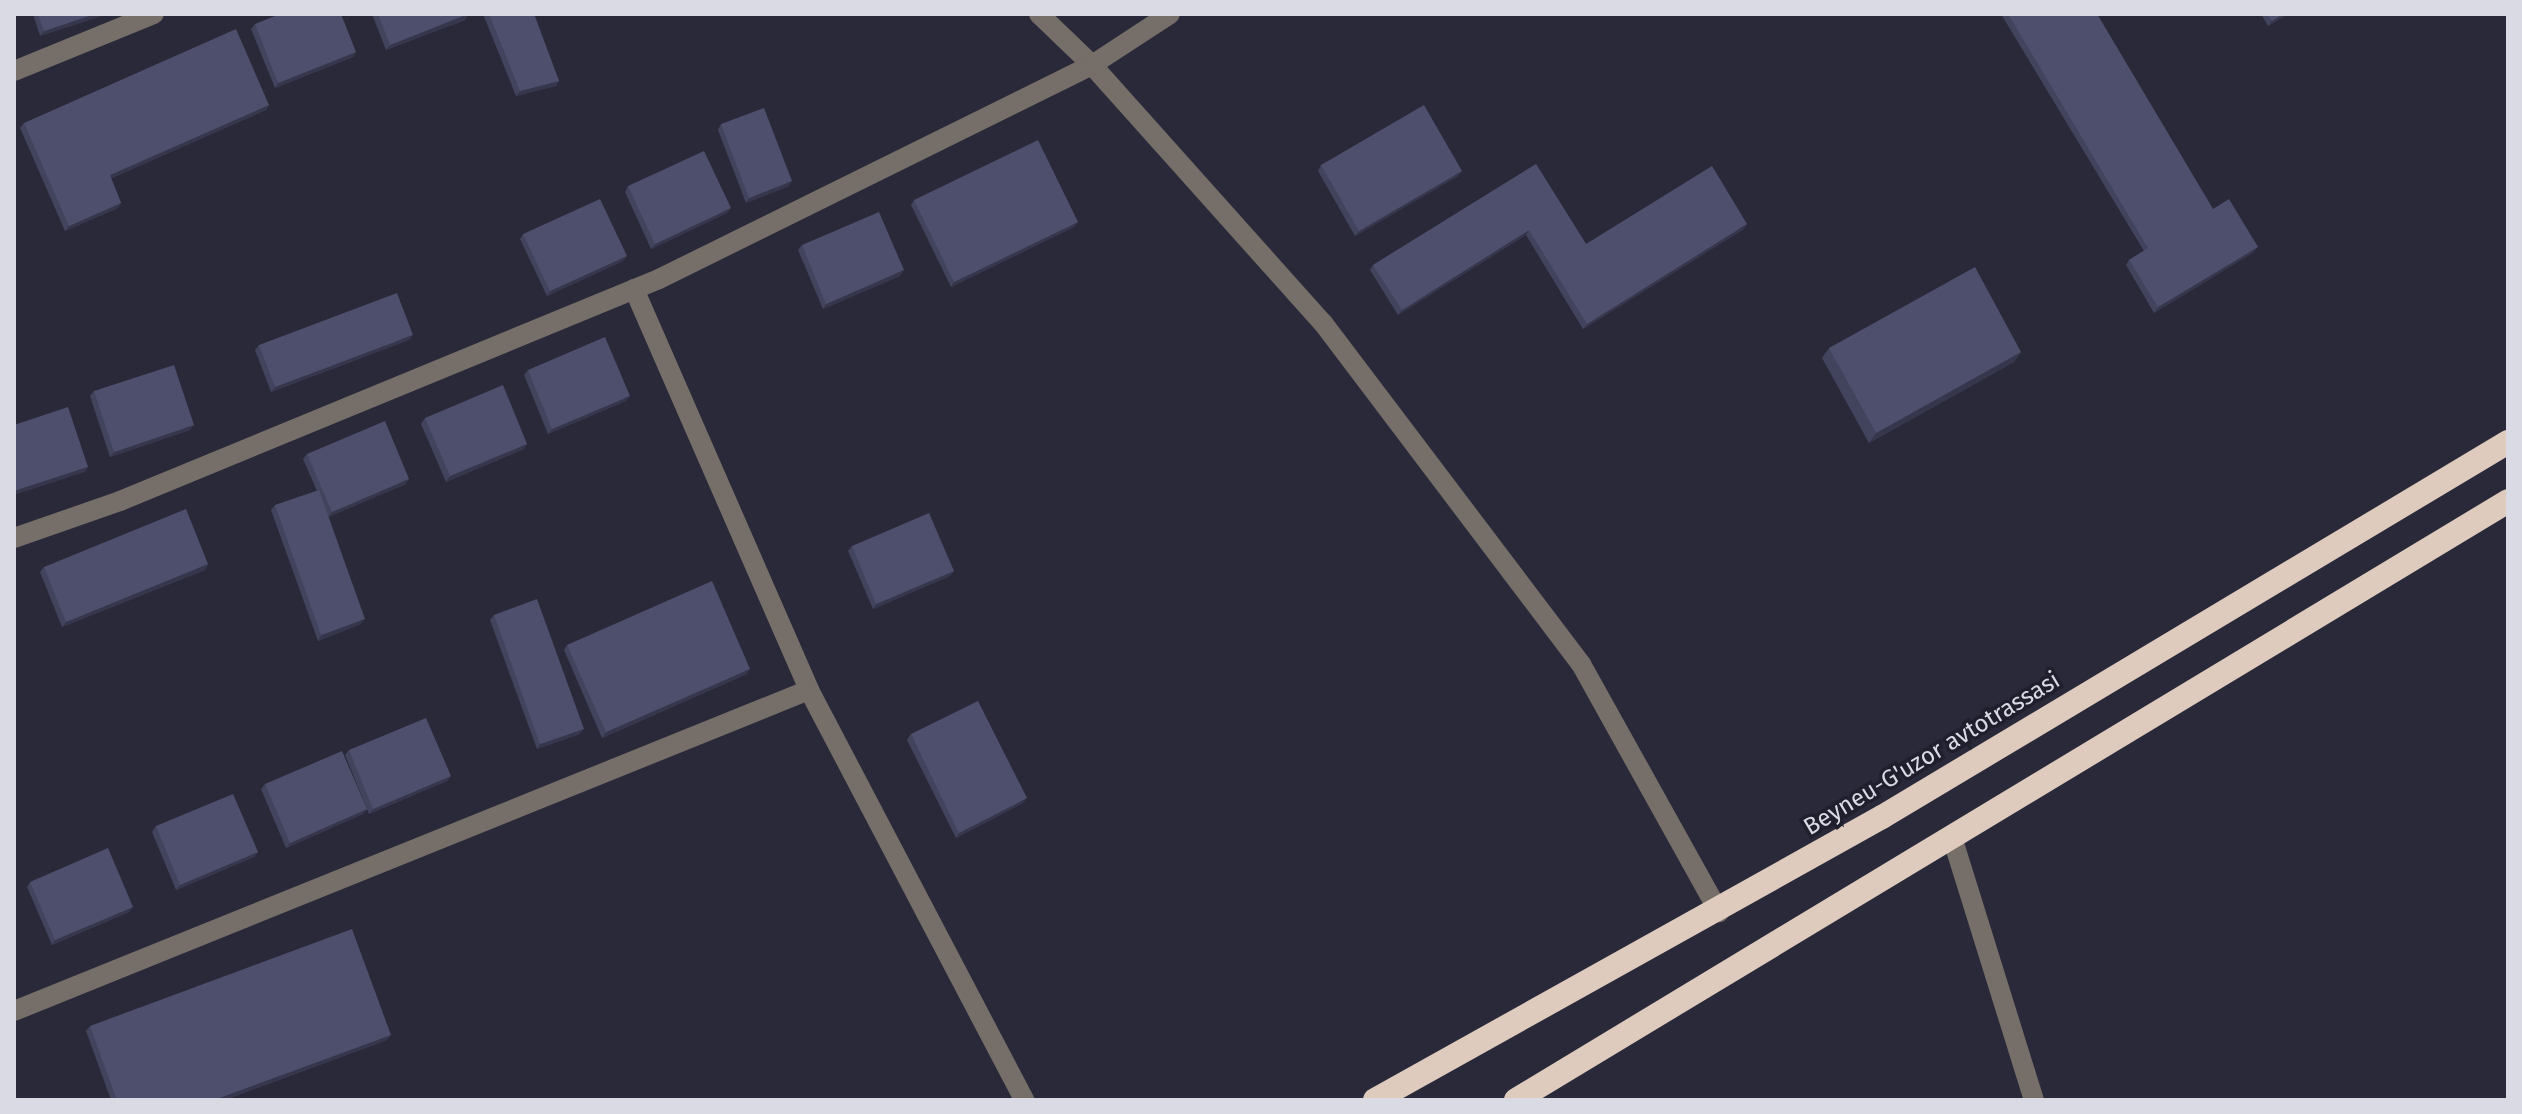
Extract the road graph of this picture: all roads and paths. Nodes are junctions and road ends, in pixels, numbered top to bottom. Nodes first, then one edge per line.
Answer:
1 (154, 14) edge
2 (1039, 14) edge
3 (1170, 14) edge
4 (1092, 65) junction
5 (14, 71) edge
6 (634, 289) junction
7 (2508, 442) edge
8 (2508, 501) edge
9 (14, 538) edge
10 (809, 690) junction
11 (1952, 837) junction
12 (1719, 912) junction
13 (14, 1011) edge
14 (1024, 1100) edge
15 (1375, 1100) edge
16 (1516, 1100) edge
17 (2034, 1100) edge

1 - 5 street
2 - 4 street
3 - 4 street
4 - 6 street
4 - 12 street
6 - 9 street
6 - 10 street
7 - 12 highway, Beyneu-G'uzor avtotrassasi
8 - 11 highway
10 - 13 street
10 - 14 street
11 - 16 highway
11 - 17 street
12 - 15 highway, Beyneu-G'uzor avtotrassasi

